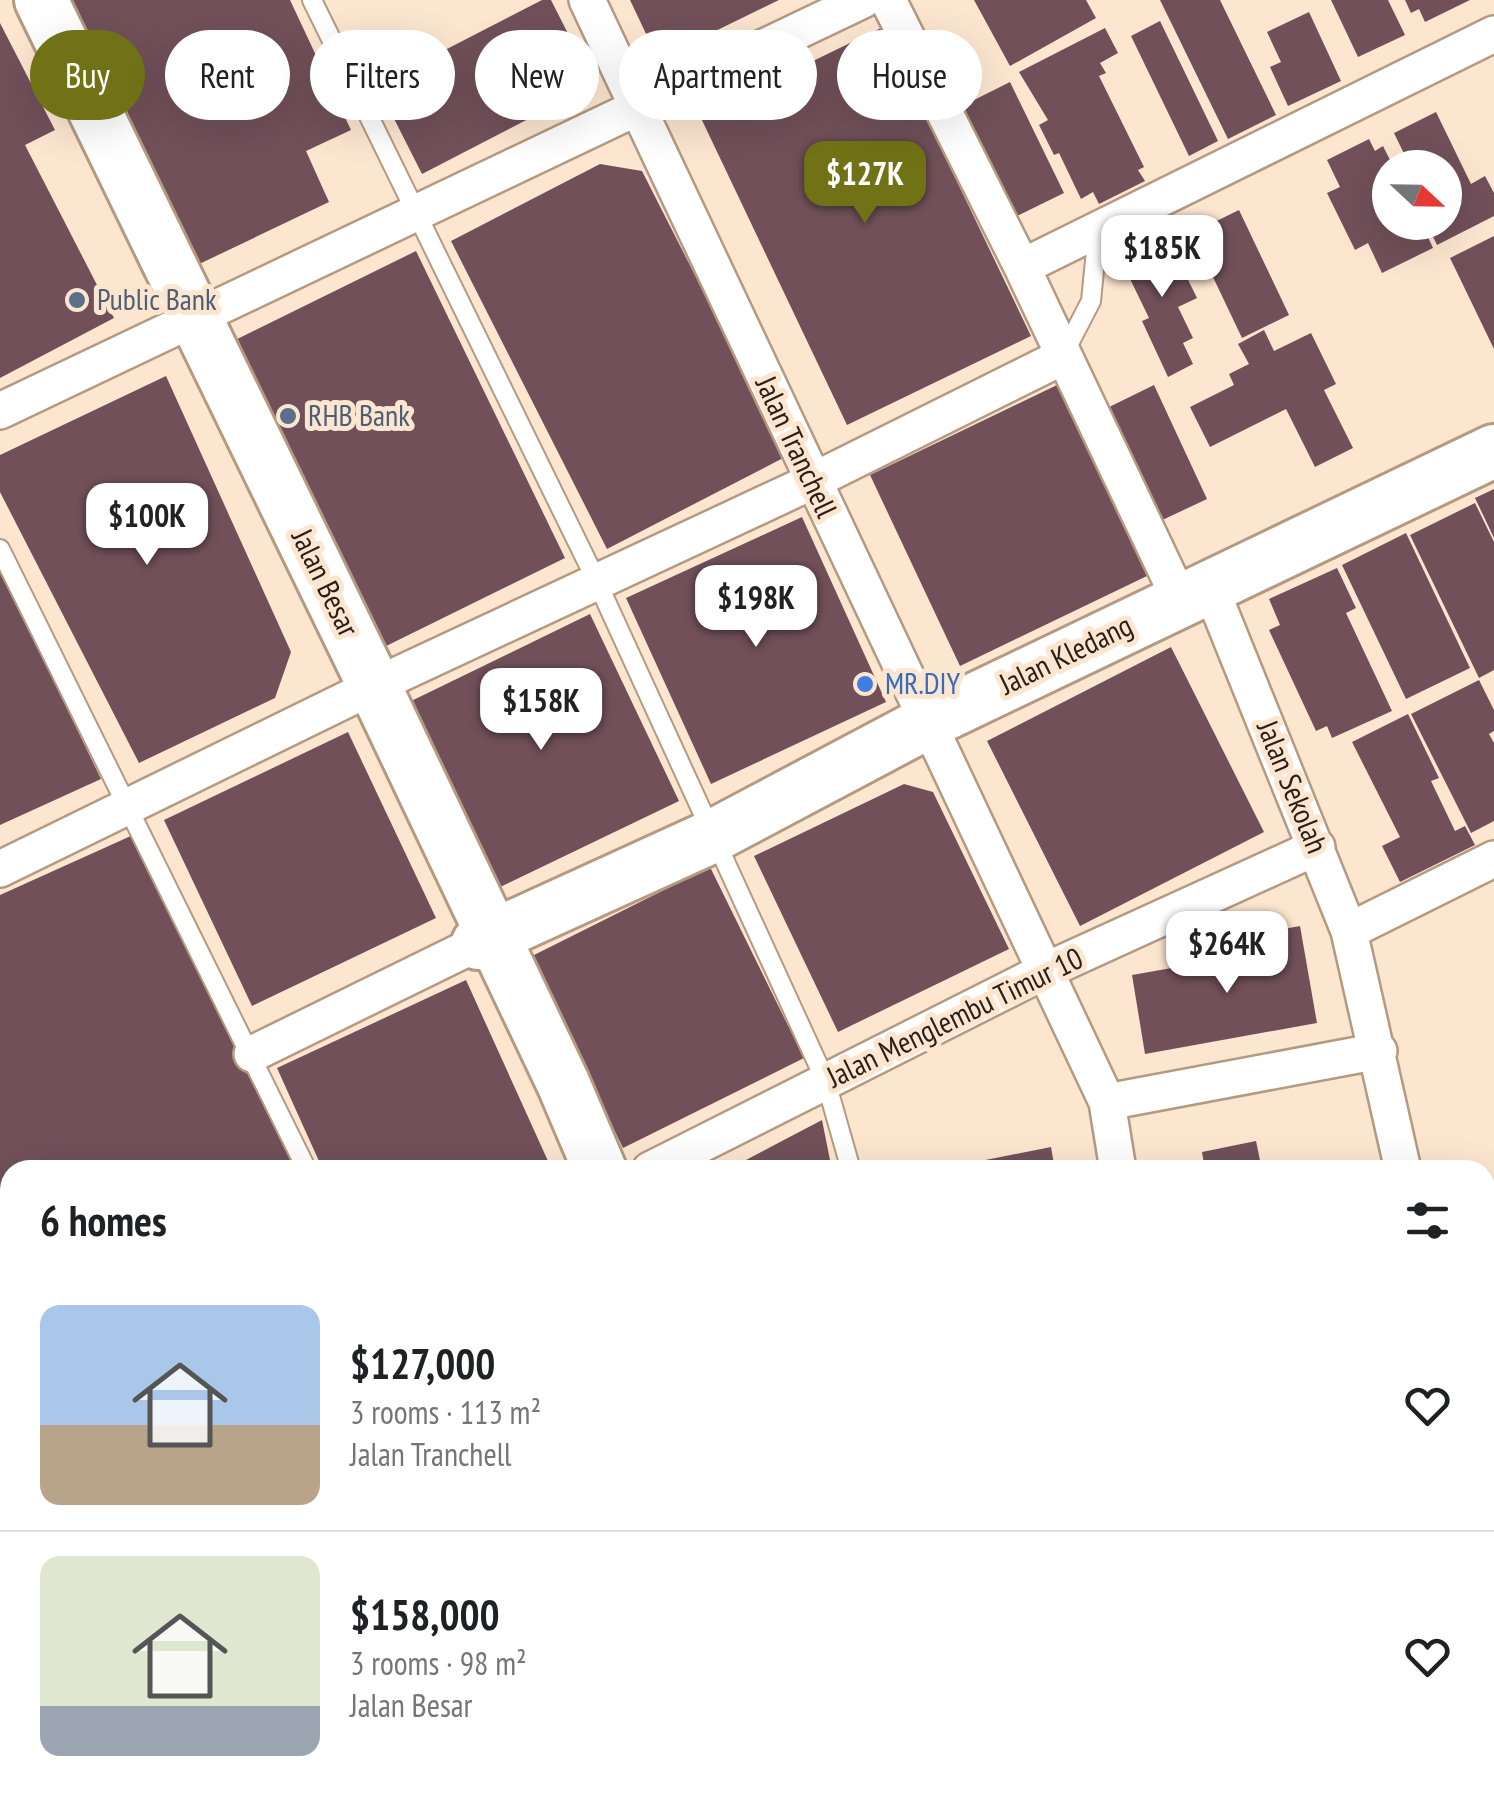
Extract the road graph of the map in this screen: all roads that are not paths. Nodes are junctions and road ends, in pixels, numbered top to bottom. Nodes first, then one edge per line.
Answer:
1 (21, 0) edge
2 (41, 0) edge
3 (312, 0) edge
4 (587, 0) edge
5 (864, 0) edge
6 (888, 0) edge
7 (802, 30) edge
8 (1494, 34) edge
9 (619, 70) edge
10 (619, 118) edge
11 (642, 120) edge
12 (413, 211) junction
13 (1098, 230) junction
14 (1022, 267) junction
15 (187, 322) junction
16 (1062, 357) junction
17 (0, 411) edge
18 (1494, 451) edge
19 (812, 482) junction
20 (0, 549) edge
21 (598, 584) junction
22 (1194, 592) junction
23 (365, 690) junction
24 (928, 722) junction
25 (129, 807) junction
26 (713, 836) junction
27 (1317, 847) junction
28 (1494, 859) edge
29 (0, 868) edge
30 (1349, 930) junction
31 (485, 940) junction
32 (1045, 972) junction
33 (1379, 1051) junction
34 (252, 1054) junction
35 (826, 1082) junction
36 (1108, 1102) junction
37 (302, 1160) edge
38 (572, 1160) edge
39 (596, 1160) edge
40 (670, 1160) edge
41 (848, 1160) edge
42 (1117, 1160) edge
43 (1400, 1160) edge

1 - 15 main road, Jalan Besar
2 - 15 main road, Jalan Besar
3 - 12 lane
4 - 9 street, Jalan Tranchell
5 - 7 street
6 - 14 street, Jalan Sekolah
8 - 13 street
10 - 12 street
11 - 19 street, Jalan Tranchell
12 - 15 street
12 - 21 lane
13 - 14 street
13 - 16 lane
14 - 16 street, Jalan Sekolah
15 - 17 street
15 - 23 main road, Jalan Besar
16 - 19 street
16 - 22 street, Jalan Sekolah
18 - 22 main road, Jalan Kledang
19 - 21 street
19 - 24 street, Jalan Tranchell
20 - 25 lane
21 - 23 street
21 - 26 lane
22 - 24 main road, Jalan Kledang
22 - 27 street, Jalan Sekolah
23 - 25 street
23 - 31 main road, Jalan Besar
24 - 26 main road, Jalan Kledang
24 - 32 street, Jalan Tranchell
25 - 29 street
25 - 34 lane
26 - 31 main road, Jalan Kledang
26 - 35 lane
27 - 30 street, Jalan Sekolah
27 - 32 street, Jalan Menglembu Timur 10
28 - 30 street
30 - 33 street, Jalan Sekolah
31 - 34 street
31 - 38 main road, Jalan Besar
31 - 39 main road, Jalan Besar
32 - 35 street, Jalan Menglembu Timur 10
32 - 36 street, Jalan Tranchell
33 - 36 street
33 - 43 street, Jalan Sekolah
34 - 37 lane
35 - 40 street, Jalan Menglembu Timur 10
35 - 41 lane
36 - 42 street, Jalan Tranchell

